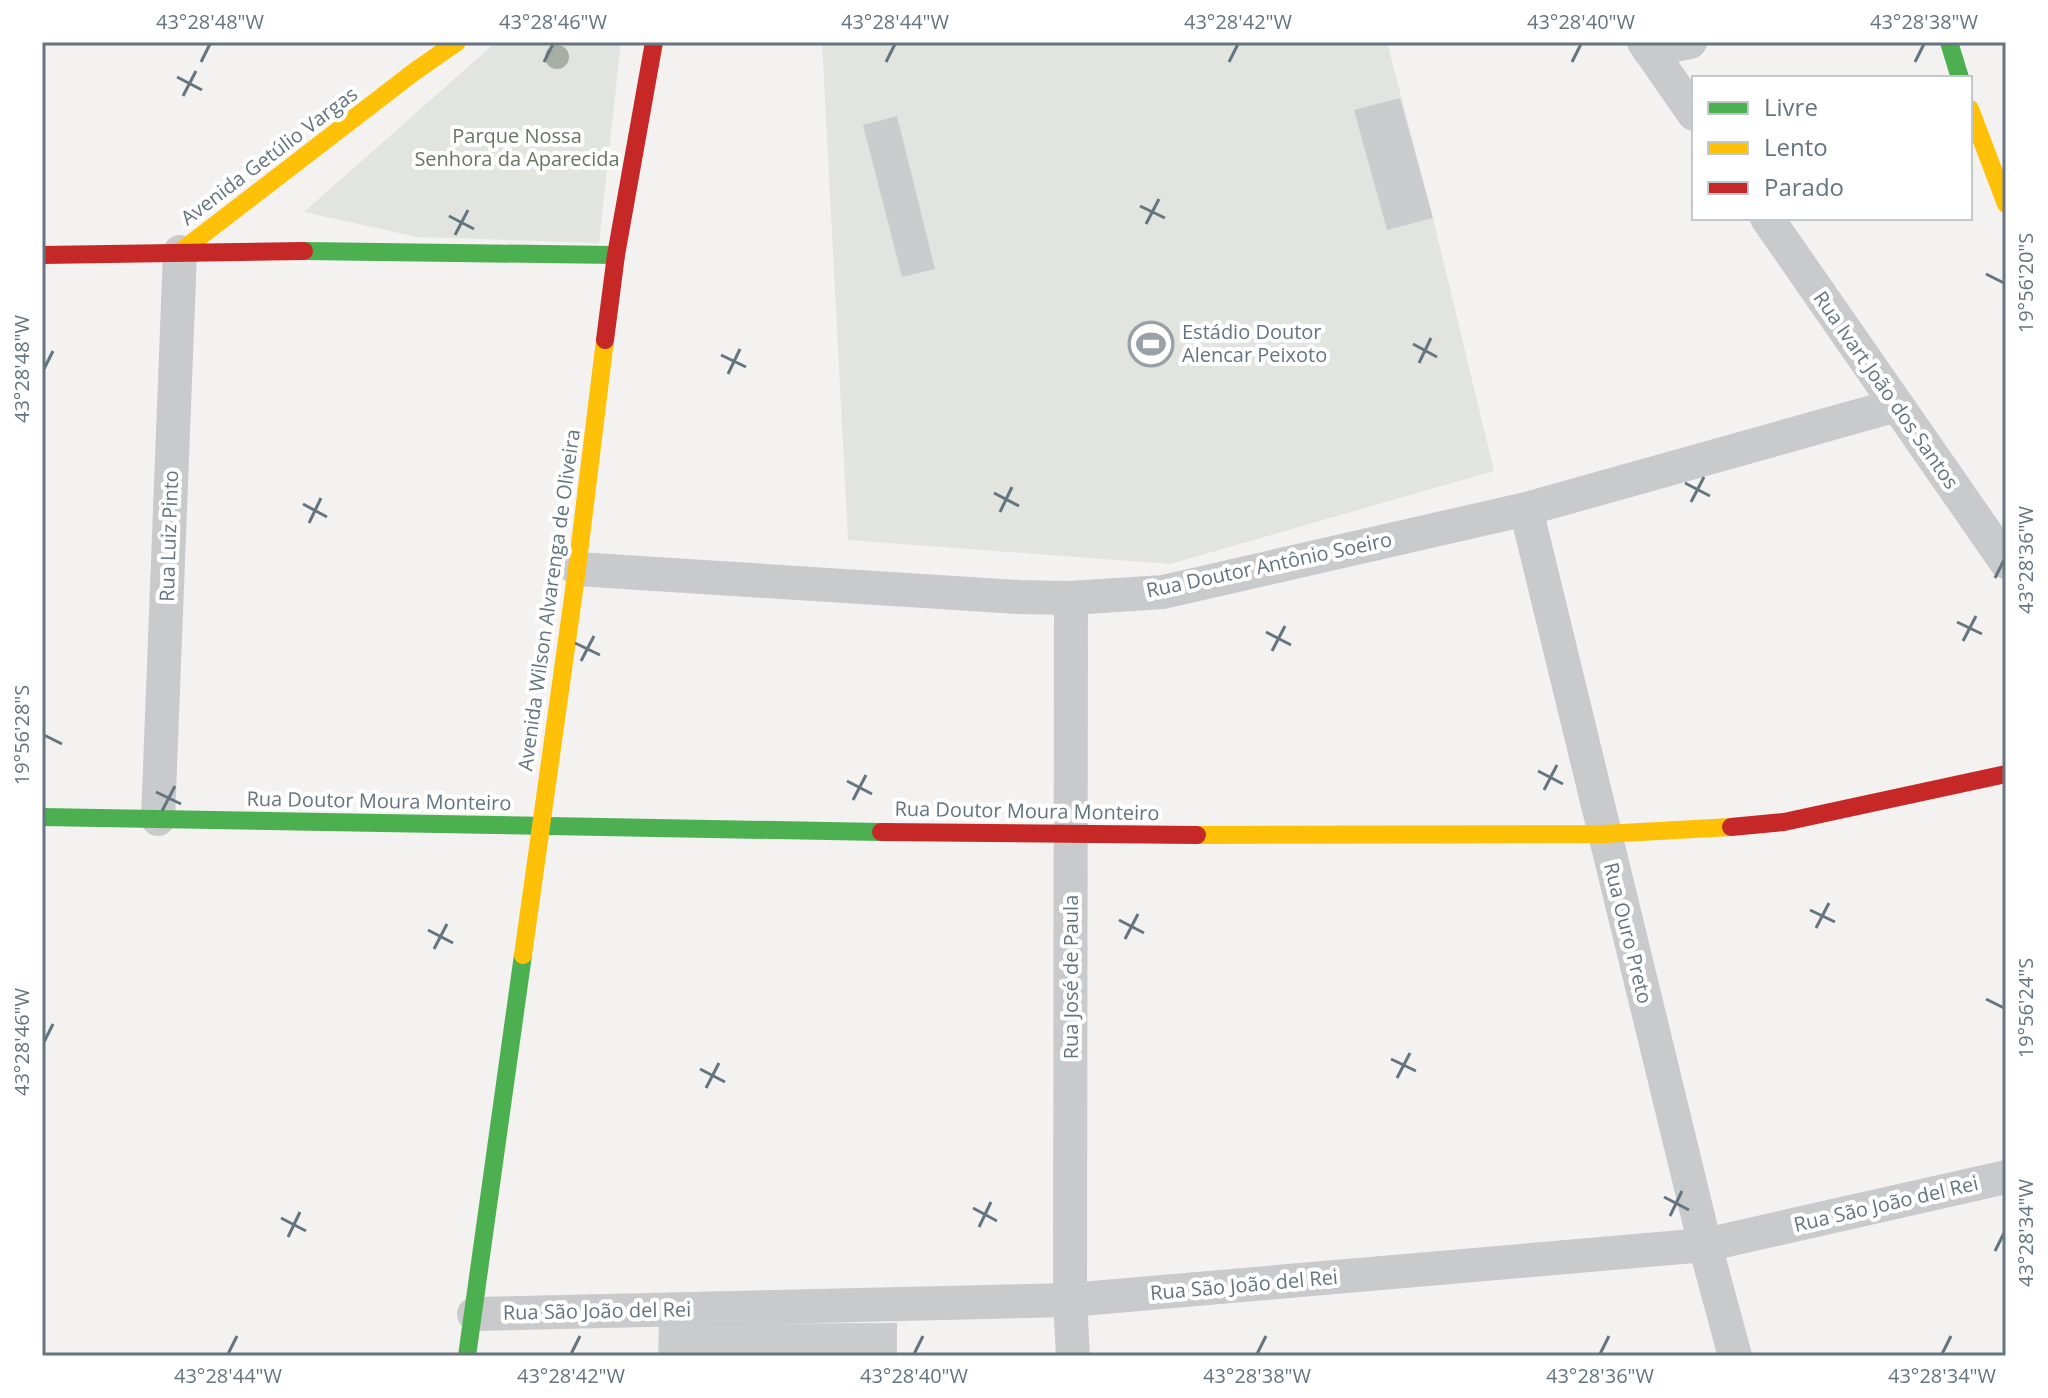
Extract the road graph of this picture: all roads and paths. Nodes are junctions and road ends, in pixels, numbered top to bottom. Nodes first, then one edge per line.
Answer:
1 (457, 42) edge
2 (654, 42) edge
3 (1690, 42) edge
4 (1949, 42) edge
5 (1647, 46) edge
6 (1959, 76) edge
7 (1692, 111) edge
8 (1972, 114) edge
9 (2006, 204) edge
10 (1768, 220) edge
11 (180, 252) junction
12 (42, 255) edge
13 (616, 255) junction
14 (1897, 405) junction
15 (1526, 509) junction
16 (2006, 562) edge
17 (577, 569) junction
18 (1071, 598) junction
19 (2006, 774) edge
20 (42, 817) edge
21 (158, 819) junction
22 (541, 825) junction
23 (1604, 834) junction
24 (1072, 835) junction
25 (2006, 1177) edge
26 (1705, 1245) junction
27 (1070, 1300) junction
28 (474, 1314) junction
29 (467, 1356) edge
30 (1073, 1356) edge
31 (1735, 1356) edge

1 - 11 street, Avenida Getúlio Vargas
2 - 13 street, Avenida Wilson Alvarenga de Oliveira
3 - 5 street
4 - 6 street
5 - 7 street
8 - 9 street
10 - 14 street, Rua Ivart João dos Santos
11 - 12 street, Avenida Getúlio Vargas
11 - 13 street
11 - 21 street, Rua Luiz Pinto
13 - 17 street, Avenida Wilson Alvarenga de Oliveira
14 - 15 street, Rua Doutor Antônio Soeiro
14 - 16 street, Rua Ivart João dos Santos
15 - 18 street, Rua Doutor Antônio Soeiro
15 - 23 street, Rua Ouro Preto
17 - 18 street, Rua Doutor Antônio Soeiro
17 - 22 street, Avenida Wilson Alvarenga de Oliveira
18 - 24 street, Rua José de Paula
19 - 23 street, Rua Doutor Moura Monteiro
20 - 21 street, Rua Doutor Moura Monteiro
21 - 22 street, Rua Doutor Moura Monteiro
22 - 24 street, Rua Doutor Moura Monteiro
22 - 28 street, Avenida Wilson Alvarenga de Oliveira
23 - 24 street, Rua Doutor Moura Monteiro
23 - 26 street, Rua Ouro Preto
24 - 27 street, Rua José de Paula
25 - 26 street, Rua São João del Rei
26 - 27 street, Rua São João del Rei
26 - 31 street, Rua Ouro Preto
27 - 28 street, Rua São João del Rei
27 - 30 street, Rua José de Paula
28 - 29 street, Avenida Wilson Alvarenga de Oliveira

